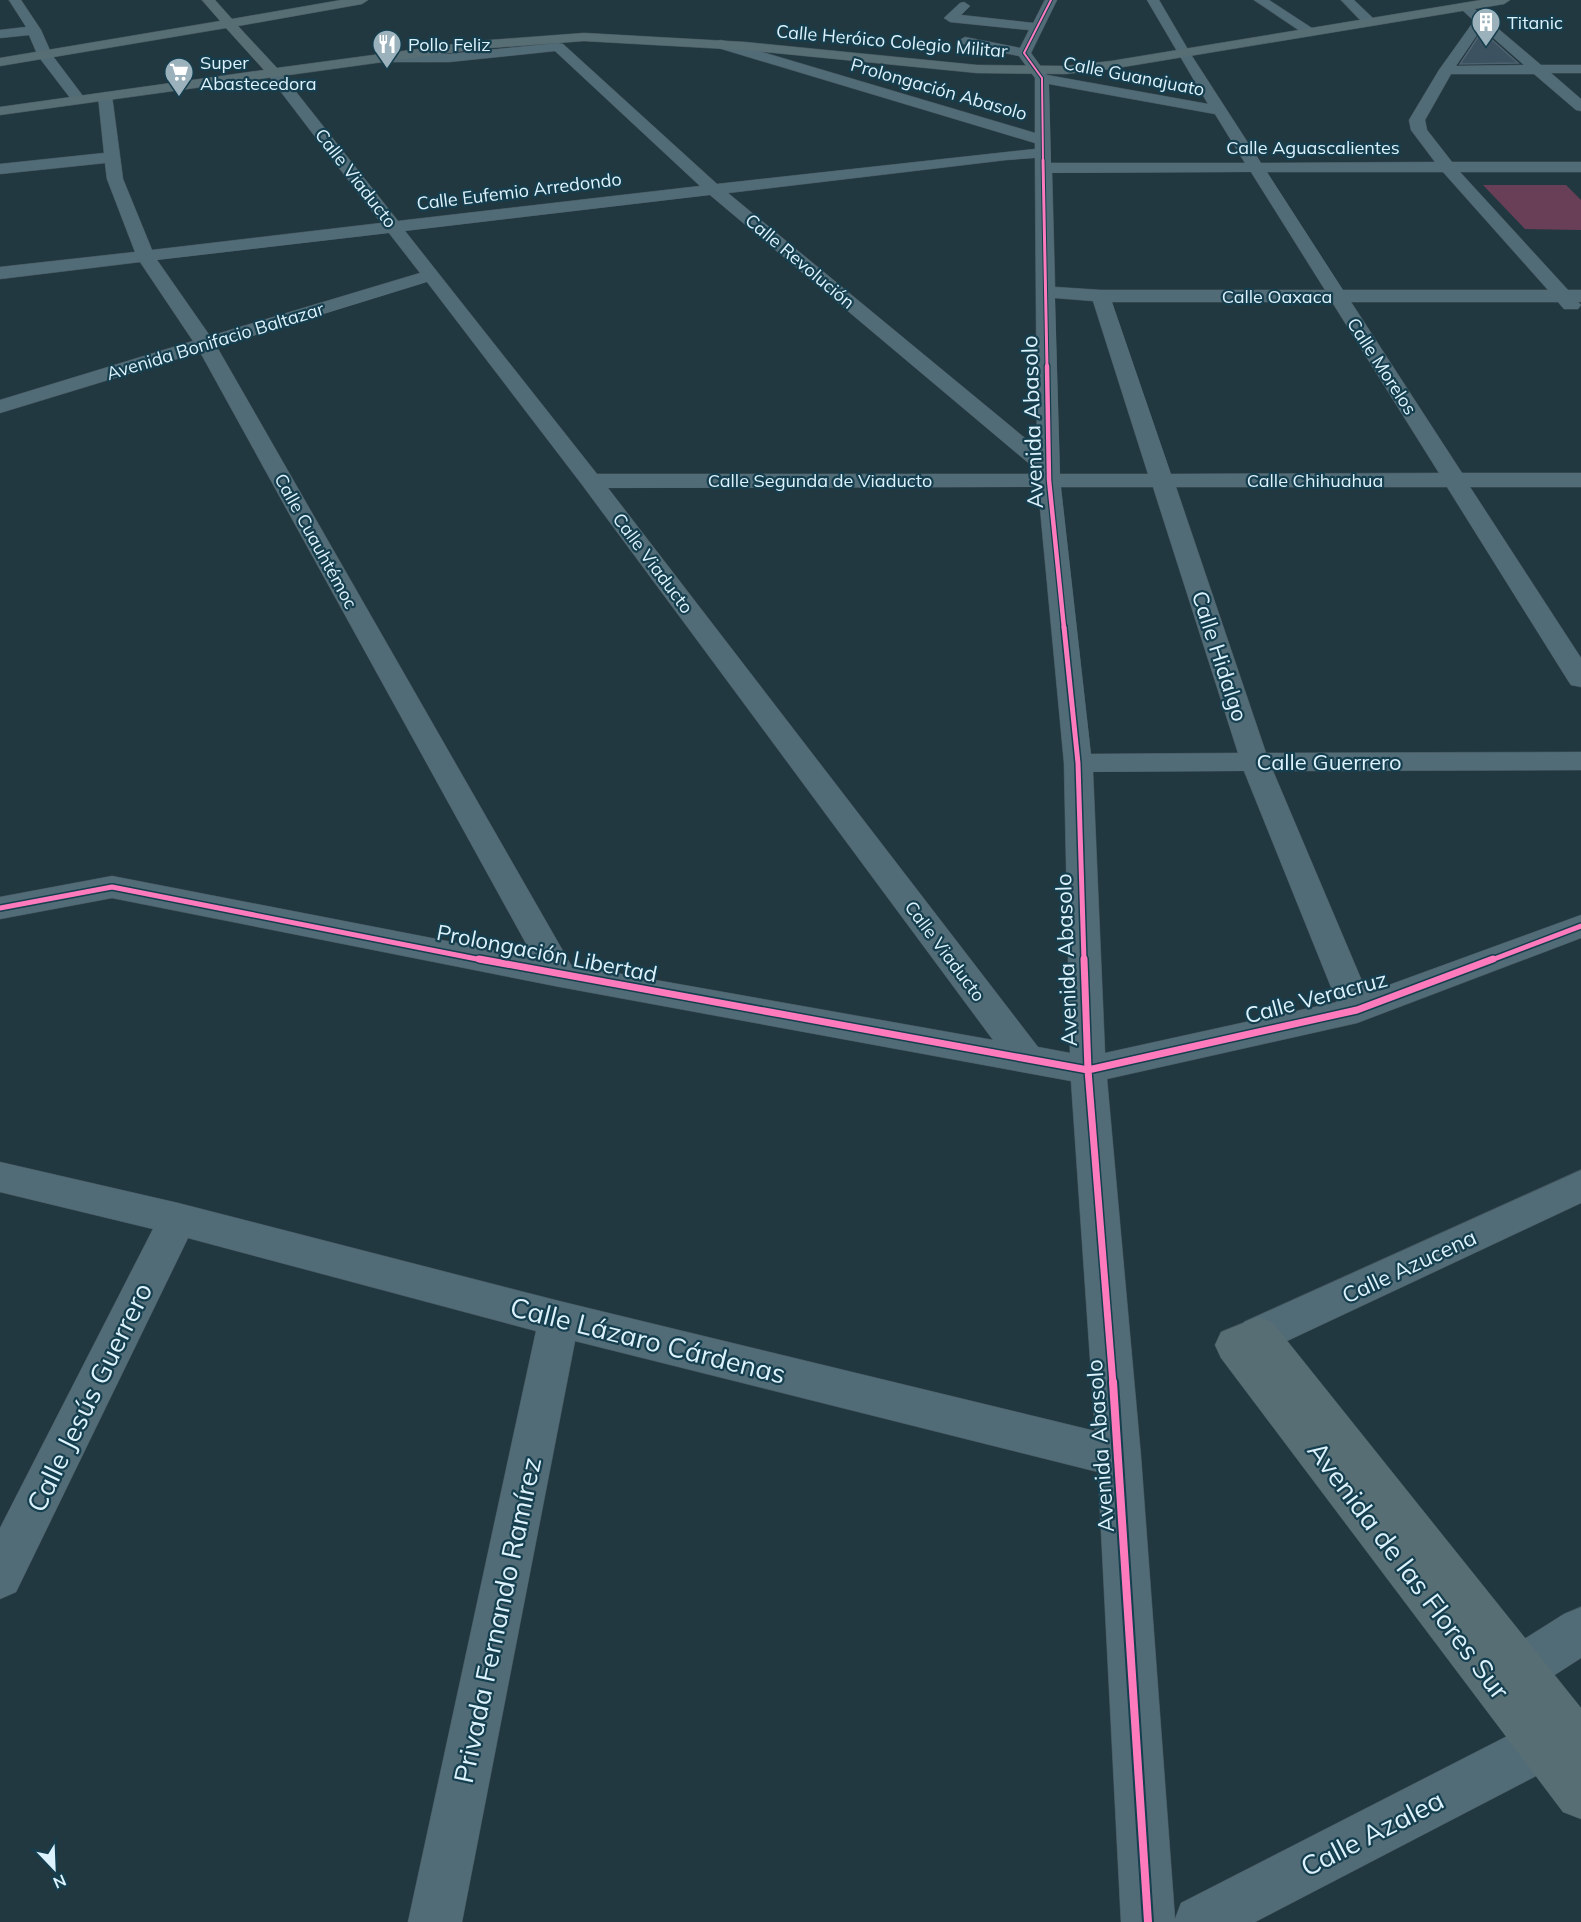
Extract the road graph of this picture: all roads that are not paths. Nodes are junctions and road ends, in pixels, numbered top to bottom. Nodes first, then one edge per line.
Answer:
1 (15, 0) edge
2 (207, 0) edge
3 (362, 0) edge
4 (1051, 0) edge
5 (1153, 0) edge
6 (1260, 0) edge
7 (1347, 0) edge
8 (1504, 0) edge
9 (964, 6) dead end
10 (1465, 7) junction
11 (1481, 20) junction
12 (1370, 22) junction
13 (228, 24) junction
14 (1037, 27) junction
15 (34, 30) junction
16 (1311, 32) junction
17 (0, 34) edge
18 (965, 41) dead end
19 (720, 44) junction
20 (558, 47) joint
21 (1183, 53) junction
22 (45, 56) junction
23 (380, 58) junction
24 (0, 62) edge
25 (1034, 67) junction
26 (1538, 69) junction
27 (1581, 69) edge
28 (1446, 70) junction
29 (273, 72) junction
30 (105, 96) junction
31 (79, 100) junction
32 (1581, 107) edge
33 (0, 111) edge
34 (1220, 111) junction
35 (1044, 154) junction
36 (112, 157) junction
37 (1255, 166) junction
38 (1447, 167) junction
39 (1581, 167) edge
40 (0, 170) edge
41 (712, 188) junction
42 (393, 226) junction
43 (146, 256) junction
44 (0, 273) edge
45 (431, 275) junction
46 (1046, 292) junction
47 (1101, 296) junction
48 (1337, 296) junction
49 (1572, 296) edge
50 (1581, 316) edge
51 (206, 344) junction
52 (0, 407) edge
53 (1048, 474) junction
54 (1162, 480) junction
55 (1581, 480) edge
56 (591, 481) junction
57 (1455, 481) junction
58 (1581, 679) edge
59 (1581, 761) edge
60 (1255, 762) junction
61 (1078, 763) junction
62 (0, 908) edge
63 (1581, 926) edge
64 (560, 975) junction
65 (1357, 1010) junction
66 (1026, 1058) junction
67 (1088, 1070) junction
68 (0, 1177) edge
69 (1581, 1186) edge
70 (178, 1219) junction
71 (559, 1318) junction
72 (1247, 1340) junction
73 (1119, 1457) junction
74 (0, 1576) edge
75 (1581, 1631) edge
76 (1520, 1670) junction
77 (1562, 1746) edge
78 (1581, 1794) edge
79 (435, 1922) edge
80 (1148, 1922) edge
81 (1200, 1922) edge

1 - 15 street
2 - 13 main road
3 - 13 main road
4 - 14 street
5 - 21 street, Calle Morelos
6 - 16 street
7 - 12 street
8 - 10 main road, Calle Heróico Colegio Militar
9 - 14 street
10 - 11 street
10 - 12 main road, Calle Heróico Colegio Militar
11 - 26 street
11 - 28 street
12 - 16 main road, Calle Heróico Colegio Militar
13 - 22 main road
13 - 29 main road
14 - 25 street
15 - 17 street
15 - 22 street
16 - 21 main road, Calle Heróico Colegio Militar
18 - 25 street, Calle Guanajuato
19 - 23 main road, Calle Heróico Colegio Militar
19 - 25 main road, Calle Heróico Colegio Militar
19 - 35 street, Prolongación Abasolo
20 - 23 street, Calle Heróico Colegio Militar
20 - 41 street, Calle Revolución
21 - 25 main road, Calle Heróico Colegio Militar
21 - 34 street, Calle Morelos
22 - 24 main road
22 - 31 street
23 - 29 main road, Calle Heróico Colegio Militar
25 - 34 street, Calle Guanajuato
25 - 35 street, Avenida Abasolo
26 - 27 street
26 - 28 street
26 - 32 street
28 - 38 street
29 - 30 main road, Calle Heróico Colegio Militar
29 - 42 street, Calle Viaducto
30 - 31 main road, Calle Heróico Colegio Militar
30 - 36 street, Calle Cuauhtémoc
31 - 33 main road, Calle Heróico Colegio Militar
34 - 37 street, Calle Morelos
35 - 37 street, Calle Aguascalientes
35 - 41 street, Calle Eufemio Arredondo
35 - 46 street, Avenida Abasolo
36 - 40 street
36 - 43 street, Calle Cuauhtémoc
37 - 38 street, Calle Aguascalientes
37 - 48 street, Calle Morelos
38 - 39 street, Calle Aguascalientes
38 - 49 street
41 - 42 street, Calle Eufemio Arredondo
41 - 53 street, Calle Revolución
42 - 43 street, Calle Eufemio Arredondo
42 - 45 street, Calle Viaducto
43 - 44 street, Calle Eufemio Arredondo
43 - 51 street, Calle Cuauhtémoc
45 - 51 street, Avenida Bonifacio Baltazar
45 - 56 street, Calle Viaducto
46 - 47 street, Calle Oaxaca
46 - 53 street, Avenida Abasolo
47 - 48 street, Calle Oaxaca
47 - 54 street, Calle Hidalgo
48 - 49 street, Calle Oaxaca
48 - 57 street, Calle Morelos
49 - 50 street
51 - 52 street, Avenida Bonifacio Baltazar
51 - 64 street, Calle Cuauhtémoc
53 - 54 street, Calle Chihuahua
53 - 56 street, Calle Segunda de Viaducto
53 - 61 street, Avenida Abasolo
54 - 57 street, Calle Chihuahua
54 - 60 street, Calle Hidalgo
55 - 57 street, Calle Chihuahua
56 - 66 street, Calle Viaducto
57 - 58 street, Calle Morelos
59 - 60 street, Calle Guerrero
60 - 61 street, Calle Guerrero
60 - 65 street, Calle Hidalgo
61 - 67 street, Avenida Abasolo
62 - 64 street, Prolongación Libertad
63 - 65 street, Calle Veracruz
64 - 66 street, Prolongación Libertad
65 - 67 street, Calle Veracruz
66 - 67 street, Prolongación Libertad
67 - 73 street, Avenida Abasolo
68 - 70 street, Calle Lázaro Cárdenas
69 - 72 street, Calle Azucena
70 - 71 street, Calle Lázaro Cárdenas
70 - 74 street, Calle Jesús Guerrero
71 - 73 street, Calle Lázaro Cárdenas
71 - 79 street, Privada Fernando Ramírez
72 - 76 main road, Avenida de las Flores Sur
72 - 77 main road, Avenida de las Flores Sur
73 - 80 street, Avenida Abasolo
75 - 76 street
76 - 77 main road, Avenida de las Flores Sur
77 - 78 main road, Avenida de las Flores Sur
77 - 81 street, Calle Azalea

